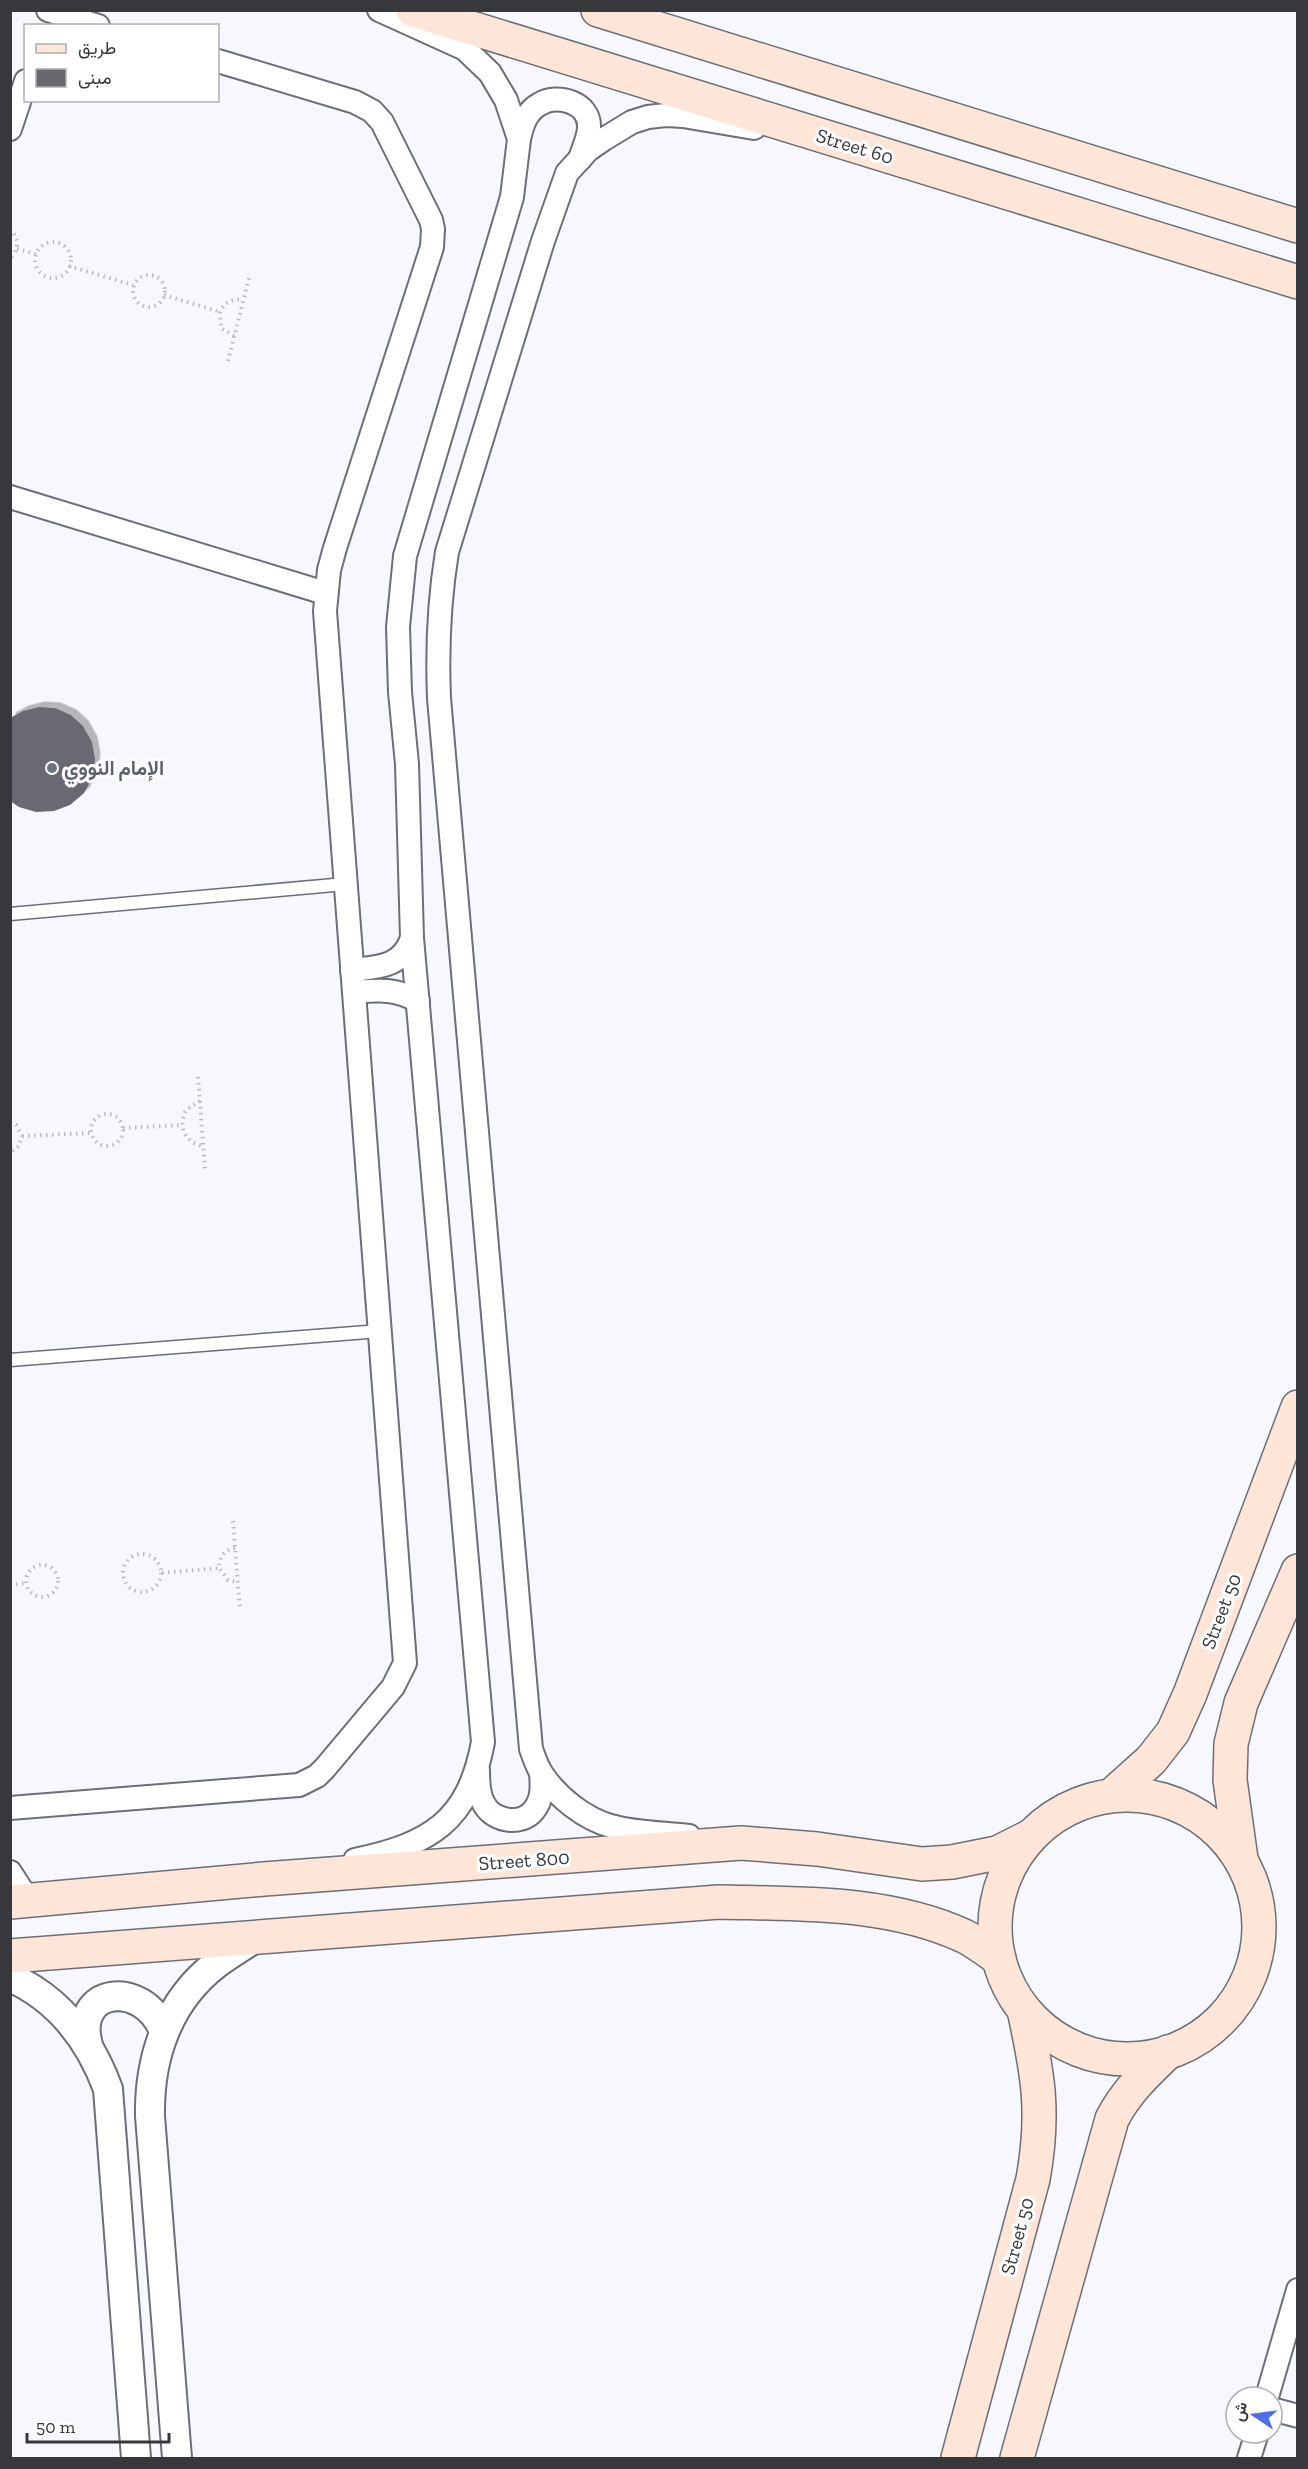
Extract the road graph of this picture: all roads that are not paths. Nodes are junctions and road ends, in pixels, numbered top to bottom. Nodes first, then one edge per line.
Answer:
1 (48, 10) edge
2 (379, 10) edge
3 (412, 10) edge
4 (598, 10) edge
5 (92, 24) edge
6 (219, 61) edge
7 (24, 87) edge
8 (10, 129) edge
9 (519, 139) junction
10 (863, 148) junction
11 (579, 160) junction
12 (1298, 226) edge
13 (1298, 282) edge
14 (10, 497) edge
15 (326, 593) junction
16 (345, 884) junction
17 (10, 914) edge
18 (412, 938) junction
19 (352, 969) junction
20 (354, 992) junction
21 (418, 1001) junction
22 (380, 1331) junction
23 (10, 1360) edge
24 (1298, 1407) edge
25 (1298, 1570) edge
26 (477, 1768) junction
27 (542, 1773) junction
28 (1112, 1795) junction
29 (10, 1808) edge
30 (1031, 1836) junction
31 (741, 1843) junction
32 (1241, 1860) junction
33 (10, 1872) edge
34 (264, 1879) junction
35 (21, 1901) edge
36 (255, 1938) junction
37 (10, 1956) edge
38 (999, 1959) junction
39 (10, 1977) edge
40 (1024, 2010) junction
41 (164, 2031) junction
42 (88, 2044) junction
43 (1168, 2052) junction
44 (1298, 2290) edge
45 (1270, 2385) edge
46 (136, 2458) edge
47 (177, 2458) edge
48 (958, 2458) edge
49 (1017, 2458) edge

1 - 5 street
2 - 9 street
3 - 10 main road, Street 60
4 - 12 main road
6 - 15 street
7 - 8 street
9 - 11 street
9 - 18 street
10 - 11 street
10 - 13 main road, Street 60
11 - 27 street
14 - 15 street
15 - 16 street
16 - 17 lane
16 - 19 street
18 - 19 street
18 - 21 street
19 - 20 street
20 - 21 street
20 - 22 street
21 - 26 street
22 - 23 lane
22 - 29 street
24 - 28 main road, Street 50
25 - 32 main road
26 - 27 street
26 - 34 street
27 - 31 street
28 - 30 main road
28 - 32 main road
30 - 31 main road, Street 800
30 - 38 main road
31 - 34 main road, Street 800
32 - 43 main road
33 - 35 street
34 - 35 main road, Street 800
36 - 37 main road
36 - 38 main road
36 - 41 street
38 - 40 main road
39 - 42 street
40 - 43 main road
40 - 48 main road, Street 50
41 - 42 street
41 - 47 street
42 - 46 street
43 - 49 main road
44 - 45 street

